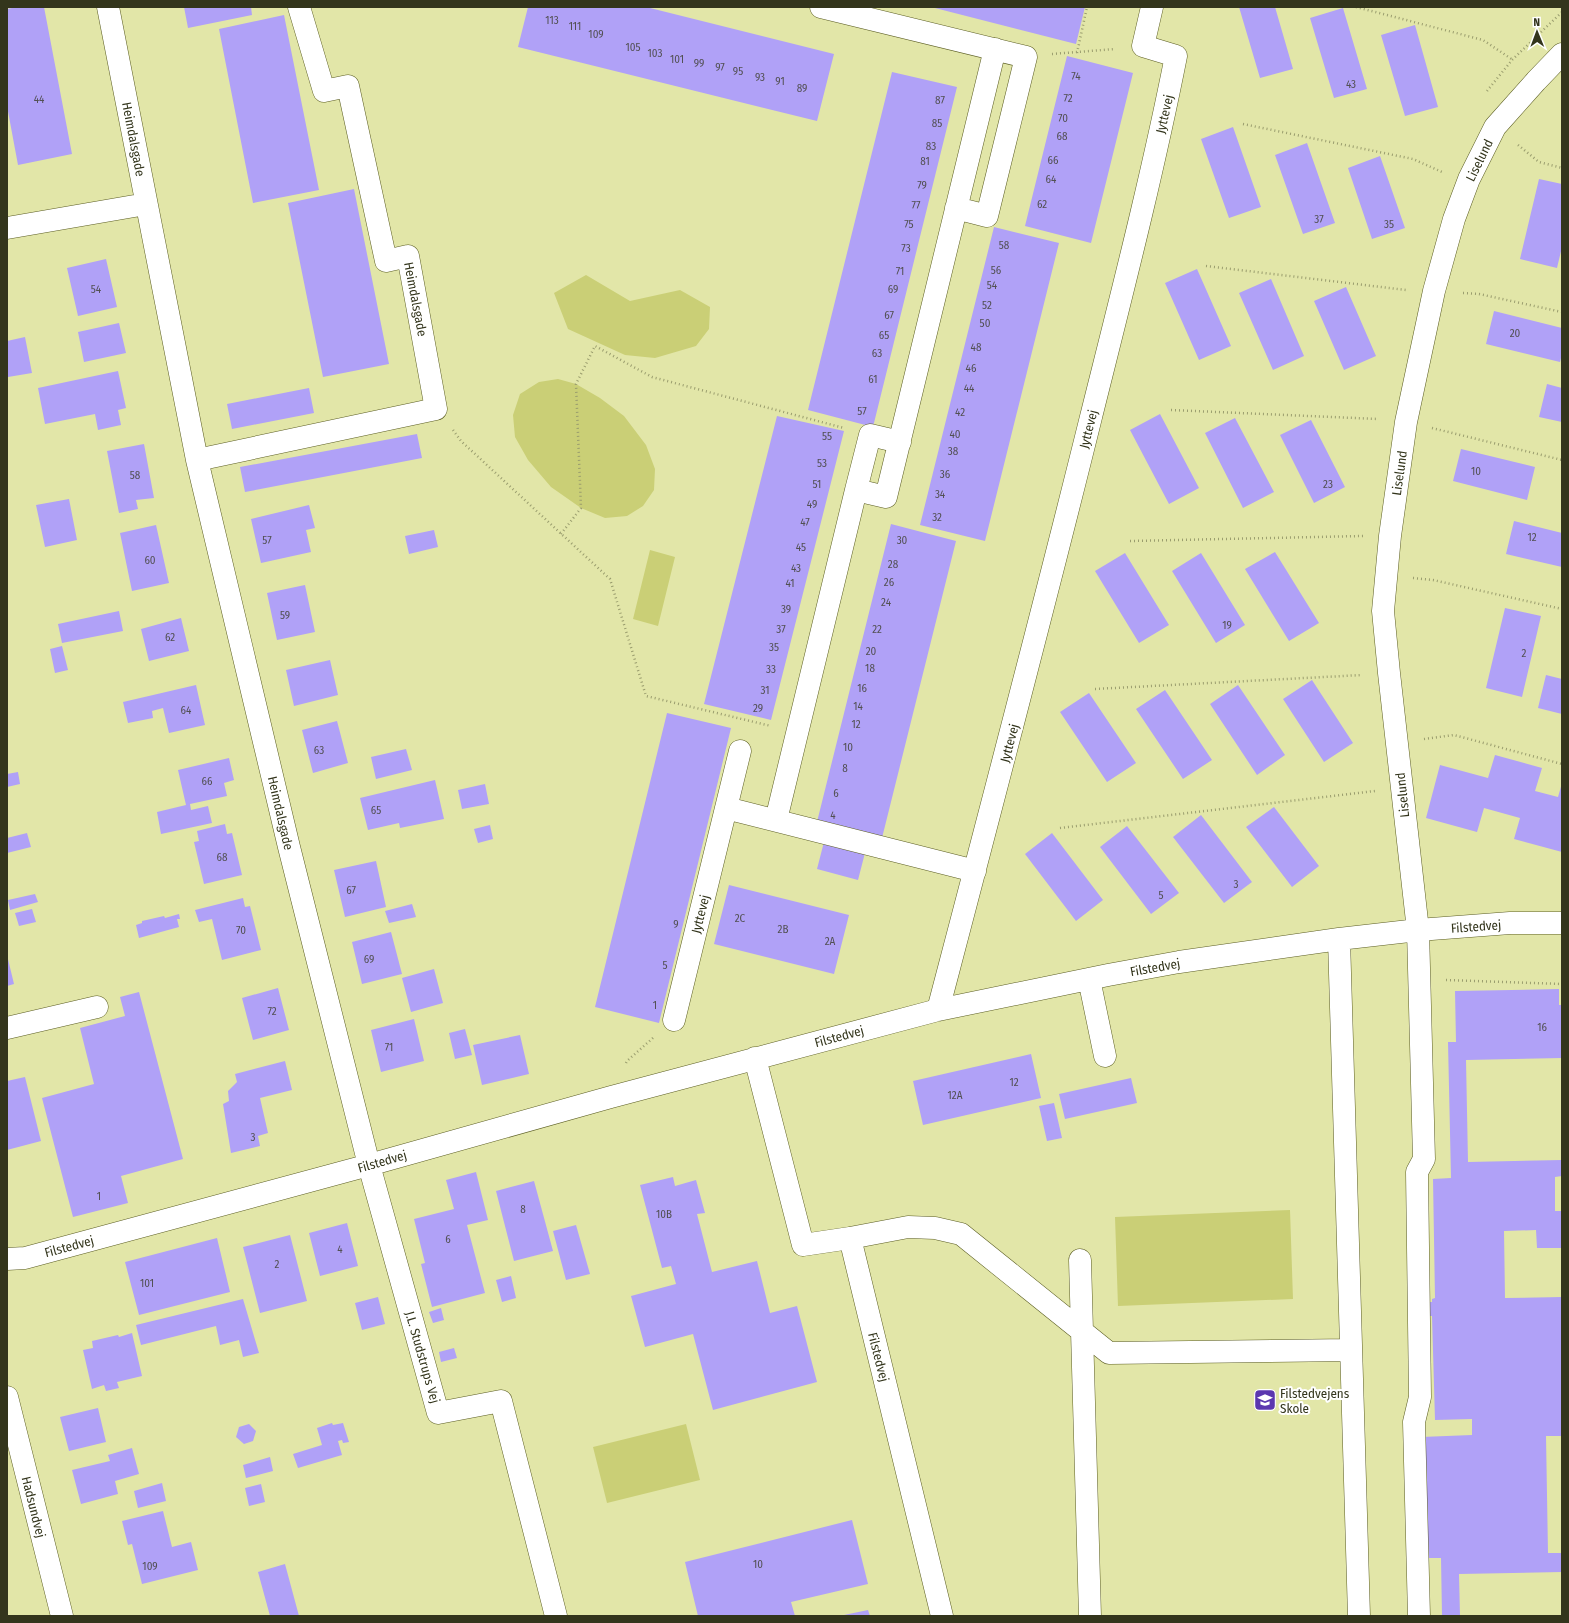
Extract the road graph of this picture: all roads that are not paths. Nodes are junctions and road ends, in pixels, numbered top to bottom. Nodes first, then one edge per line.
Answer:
1 (108, 7) edge
2 (299, 7) edge
3 (821, 7) edge
4 (1152, 7) edge
5 (995, 49) junction
6 (1562, 54) edge
7 (146, 204) junction
8 (956, 208) junction
9 (7, 228) edge
10 (900, 442) junction
11 (197, 460) junction
12 (856, 490) junction
13 (740, 751) dead end
14 (726, 808) junction
15 (776, 820) junction
16 (975, 871) junction
17 (1562, 922) edge
18 (1418, 930) junction
19 (1339, 939) junction
20 (1089, 979) junction
21 (98, 1007) dead end
22 (938, 1010) junction
23 (674, 1020) road end
24 (7, 1028) edge
25 (1105, 1056) dead end
26 (755, 1058) junction
27 (369, 1165) junction
28 (850, 1238) junction
29 (7, 1259) edge
30 (1080, 1260) dead end
31 (1082, 1333) junction
32 (1351, 1350) junction
33 (7, 1397) edge
34 (62, 1616) edge
35 (556, 1616) edge
36 (942, 1616) edge
37 (1090, 1616) edge
38 (1359, 1616) edge
39 (1419, 1616) edge

1 - 7 street, Heimdalsgade
2 - 11 street, Heimdalsgade
3 - 5 street
4 - 16 street, Jyttevej
5 - 8 street
5 - 8 street
6 - 18 street, Liselund
7 - 9 street
7 - 11 street, Heimdalsgade
8 - 10 street
10 - 12 street
10 - 12 street
11 - 27 street, Heimdalsgade
12 - 15 street
13 - 14 street, Jyttevej
14 - 15 street
14 - 23 street, Jyttevej
15 - 16 street
16 - 22 street, Jyttevej
17 - 18 street, Filstedvej
18 - 19 street, Filstedvej
18 - 39 street, Liselund
19 - 20 street, Filstedvej
19 - 32 street
20 - 22 street, Filstedvej
20 - 25 street
21 - 24 street
22 - 26 street, Filstedvej
26 - 27 street, Filstedvej
26 - 28 street
27 - 29 street, Filstedvej
27 - 35 street, J.L. Studstrups Vej
28 - 31 street
28 - 36 street, Filstedvej
30 - 31 street
31 - 32 street
31 - 37 street
32 - 38 street
33 - 34 street, Hadsundvej

